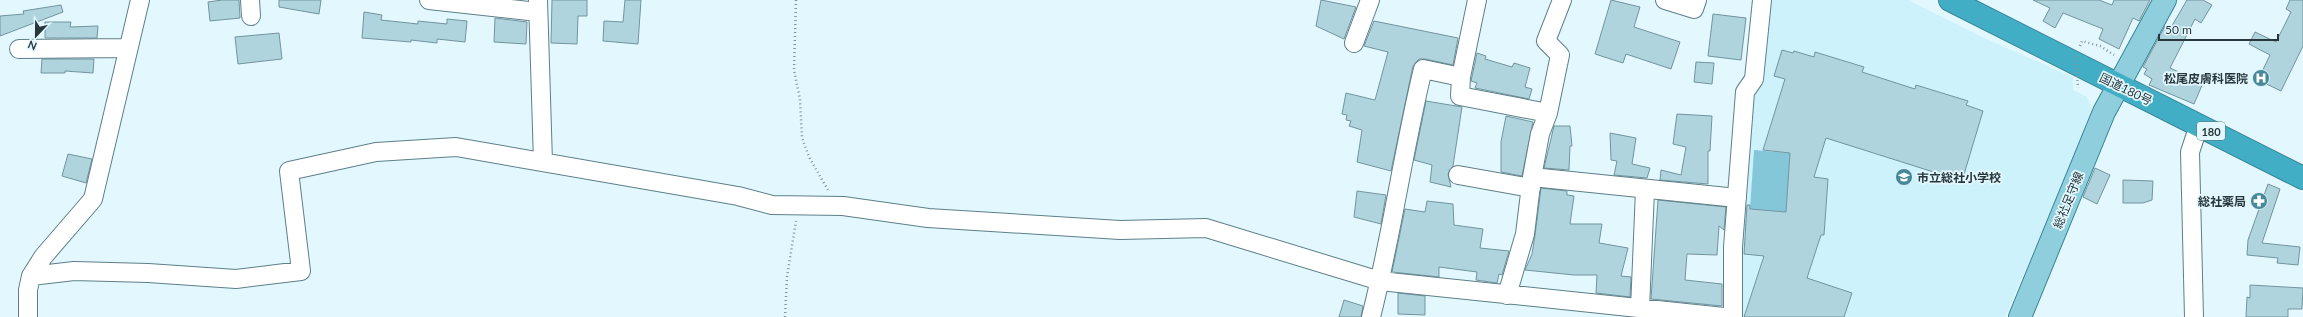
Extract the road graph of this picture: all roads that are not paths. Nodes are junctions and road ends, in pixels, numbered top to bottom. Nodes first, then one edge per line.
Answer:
1 (140, 0) edge
2 (429, 0) edge
3 (1370, 0) edge
4 (1477, 0) edge
5 (1562, 0) edge
6 (1665, 0) edge
7 (1697, 0) edge
8 (1762, 0) edge
9 (1950, 0) edge
10 (2165, 0) edge
11 (538, 6) edge
12 (1354, 43) dead end
13 (128, 48) junction
14 (19, 49) dead end
15 (1461, 77) junction
16 (2118, 85) junction
17 (1548, 113) junction
18 (2199, 125) junction
19 (543, 162) junction
20 (1458, 175) dead end
21 (2303, 178) edge
22 (1531, 182) junction
23 (1645, 190) junction
24 (1736, 198) junction
25 (31, 276) junction
26 (1380, 281) junction
27 (1507, 295) junction
28 (1640, 309) junction
29 (28, 317) edge
30 (1371, 317) edge
31 (1724, 317) edge
32 (1733, 317) edge
33 (2020, 317) edge
34 (2194, 317) edge

1 - 13 street
2 - 11 street
3 - 12 street
4 - 15 street
5 - 17 street
6 - 7 street
8 - 24 street
9 - 16 highway, 国道180号 / 180
10 - 16 main road, 総社足守線
11 - 19 street
13 - 14 street
13 - 25 street
15 - 17 street
15 - 26 street
16 - 18 highway, 国道180号 / 180
16 - 33 main road, 総社足守線
17 - 22 street
18 - 21 highway, 国道180号 / 180
18 - 34 street
19 - 25 street
19 - 26 street
20 - 22 street
22 - 23 street
22 - 27 street
23 - 24 street
23 - 28 street
24 - 32 street
25 - 29 street
26 - 27 street
26 - 30 street
27 - 28 street
28 - 31 street

